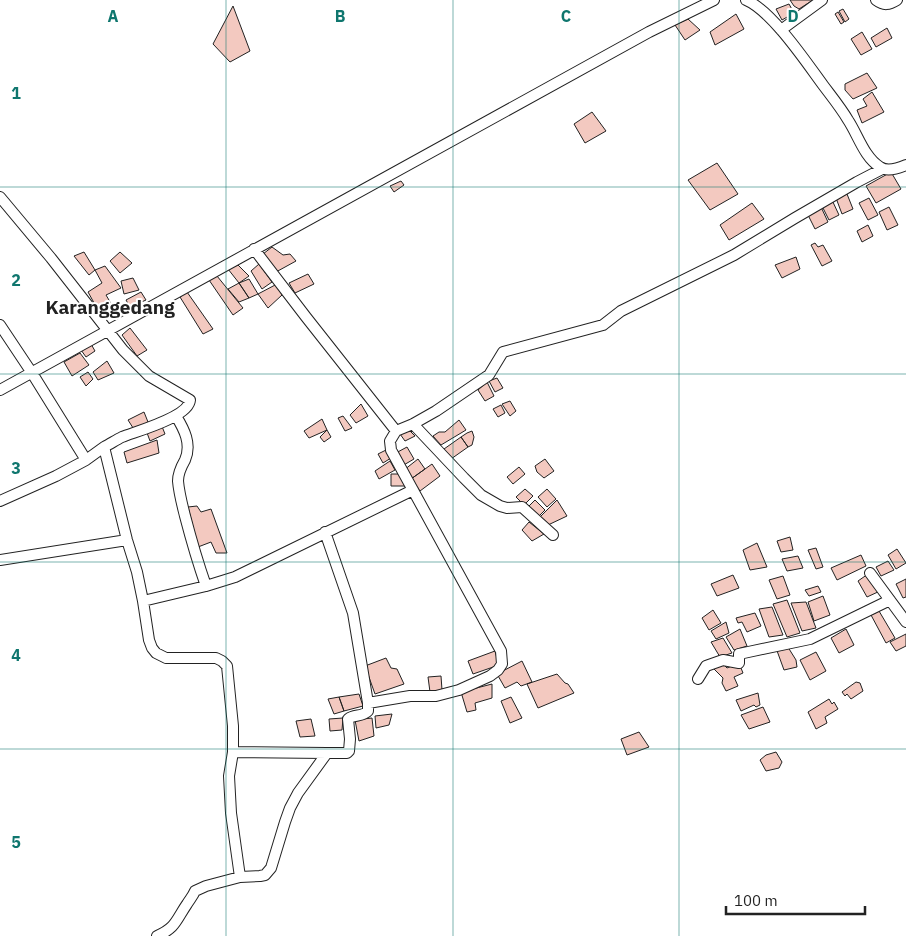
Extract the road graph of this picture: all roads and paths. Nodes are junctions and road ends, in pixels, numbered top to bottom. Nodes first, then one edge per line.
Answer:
1 (714, 0) edge
2 (746, 0) edge
3 (822, 0) edge
4 (876, 0) edge
5 (897, 0) edge
6 (780, 30) junction
7 (906, 165) edge
8 (882, 169) junction
9 (0, 197) edge
10 (254, 249) junction
11 (0, 325) edge
12 (108, 331) junction
13 (32, 373) junction
14 (0, 390) edge
15 (176, 416) junction
16 (413, 424) junction
17 (396, 431) junction
18 (104, 447) junction
19 (86, 460) junction
20 (413, 490) junction
21 (0, 501) edge
22 (326, 532) junction
23 (553, 535) dead end
24 (127, 540) junction
25 (0, 560) edge
26 (870, 573) dead end
27 (206, 586) junction
28 (890, 600) junction
29 (143, 601) junction
30 (906, 622) edge
31 (698, 679) dead end
32 (368, 703) junction
33 (233, 752) junction
34 (327, 753) junction
35 (240, 877) junction
36 (157, 936) edge

1 - 10 street
2 - 6 street
3 - 6 street
4 - 5 street
6 - 8 street
7 - 8 street
8 - 16 street
9 - 12 street
10 - 12 street
10 - 17 street
11 - 13 street
12 - 13 street
12 - 15 street
13 - 14 street
13 - 19 street
15 - 18 street
15 - 27 street
16 - 17 street
16 - 23 street
17 - 20 street
18 - 19 street
18 - 24 street
19 - 21 street
20 - 22 street
20 - 32 street
22 - 27 street
22 - 32 street
24 - 25 street
24 - 29 street
26 - 28 street
27 - 29 street
28 - 30 street
28 - 31 street
29 - 33 street
32 - 34 street
33 - 34 street
33 - 35 street
34 - 35 street
35 - 36 street

